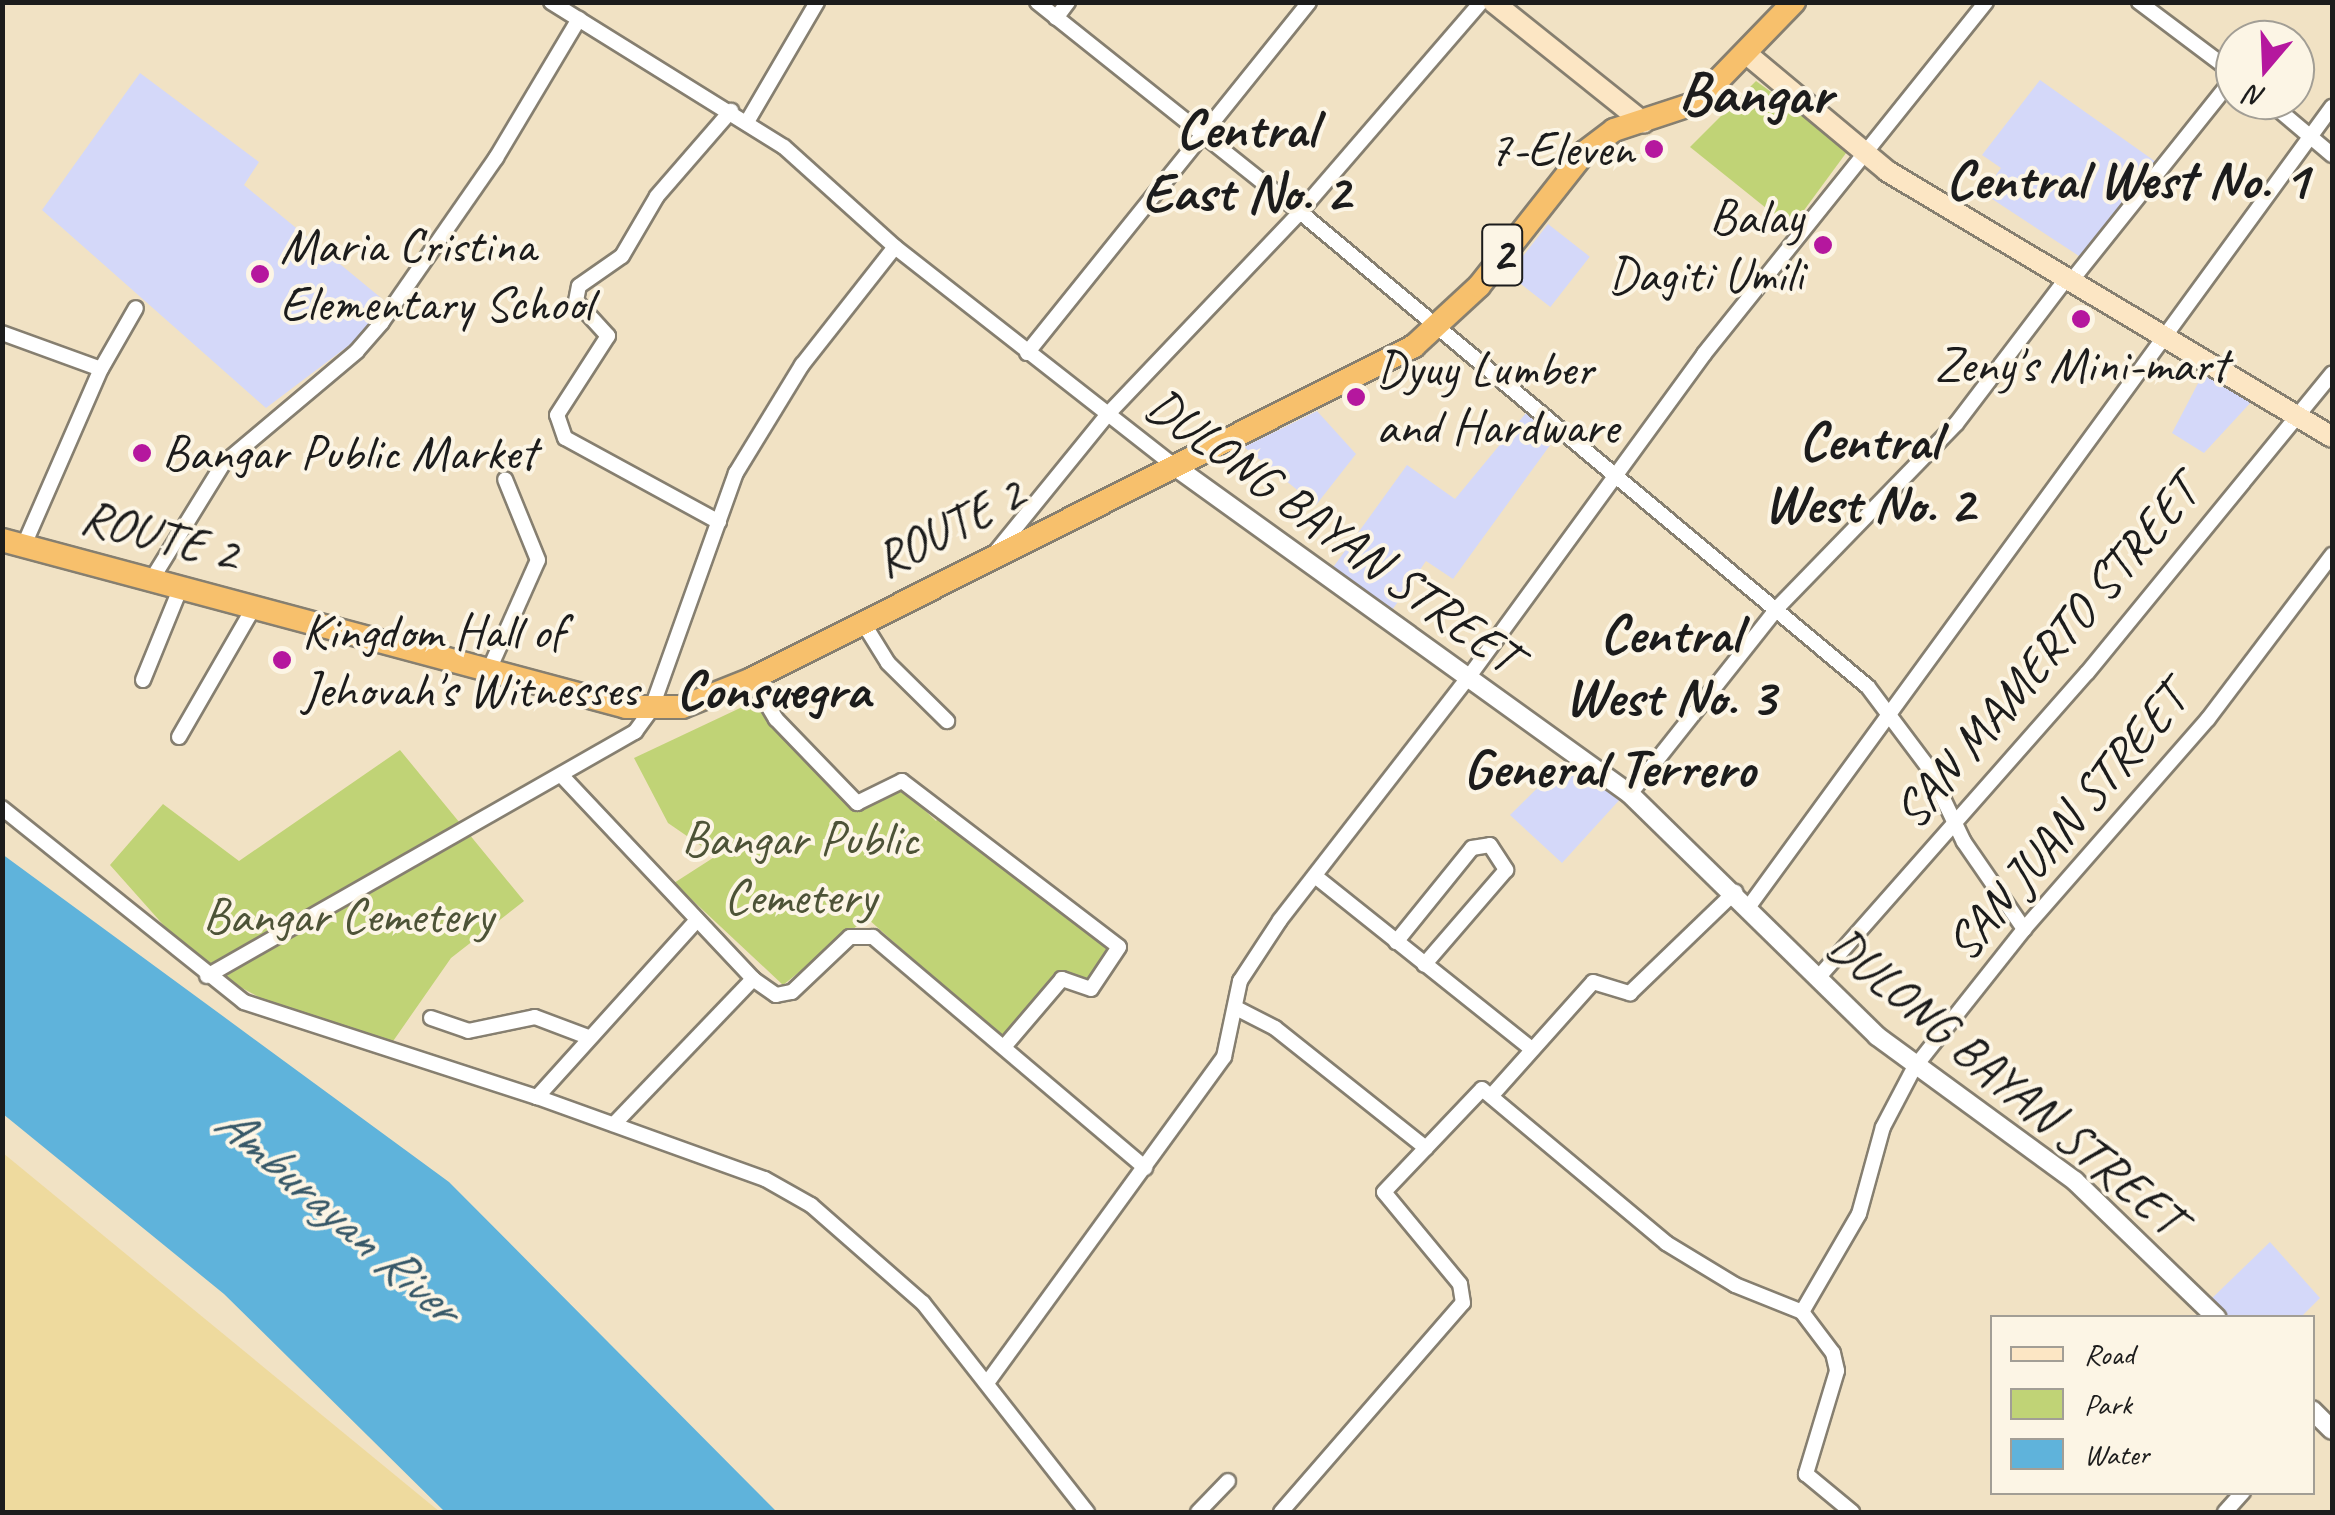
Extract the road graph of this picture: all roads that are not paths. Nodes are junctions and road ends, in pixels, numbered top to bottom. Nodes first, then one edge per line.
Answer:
1 (551, 2) edge
2 (817, 2) edge
3 (1036, 2) edge
4 (1068, 2) edge
5 (1310, 2) edge
6 (1481, 2) edge
7 (1493, 2) edge
8 (1986, 2) edge
9 (2139, 2) edge
10 (1784, 6) edge
11 (1056, 18) junction
12 (579, 20) junction
13 (1748, 55) junction
14 (2215, 60) edge
15 (2215, 100) edge
16 (2332, 107) edge
17 (730, 111) junction
18 (2291, 120) edge
19 (746, 122) junction
20 (1644, 124) junction
21 (1200, 134) junction
22 (2310, 136) junction
23 (1861, 152) junction
24 (2332, 155) edge
25 (1300, 212) junction
26 (895, 247) junction
27 (2069, 279) junction
28 (136, 308) dead end
29 (1438, 329) junction
30 (2, 333) edge
31 (2164, 337) junction
32 (1027, 353) junction
33 (101, 368) junction
34 (2332, 374) edge
35 (1108, 415) junction
36 (2298, 418) junction
37 (2332, 437) edge
38 (1173, 465) junction
39 (1613, 477) junction
40 (505, 479) dead end
41 (719, 522) junction
42 (14, 542) edge
43 (994, 554) junction
44 (2332, 555) edge
45 (152, 579) junction
46 (181, 587) junction
47 (254, 607) junction
48 (1778, 607) junction
49 (862, 621) junction
50 (489, 670) junction
51 (1468, 678) junction
52 (752, 679) junction
53 (143, 680) dead end
54 (650, 710) junction
55 (1888, 710) junction
56 (947, 721) dead end
57 (179, 737) dead end
58 (562, 776) junction
59 (1630, 794) junction
60 (2, 808) edge
61 (1955, 824) junction
62 (1315, 876) junction
63 (1735, 892) junction
64 (1750, 905) junction
65 (697, 920) junction
66 (2024, 929) junction
67 (1396, 942) junction
68 (1424, 965) junction
69 (206, 976) junction
70 (753, 979) junction
71 (1817, 979) junction
72 (1236, 1008) junction
73 (431, 1018) dead end
74 (588, 1037) junction
75 (1004, 1047) junction
76 (1532, 1049) junction
77 (1914, 1068) junction
78 (1493, 1094) junction
79 (537, 1097) junction
80 (614, 1124) junction
81 (1426, 1148) junction
82 (1145, 1168) junction
83 (1802, 1312) junction
84 (2214, 1315) edge
85 (987, 1383) junction
86 (1228, 1482) dead end
87 (1087, 1512) edge
88 (1198, 1512) edge
89 (1281, 1512) edge
90 (1852, 1512) edge

1 - 12 street, DULONG BAYAN STREET
2 - 19 street
3 - 11 street
4 - 11 street
5 - 21 street
6 - 25 street
7 - 20 main road
8 - 23 street
9 - 14 street
10 - 13 highway, ROUTE 2 / 2
11 - 21 street
12 - 17 street, DULONG BAYAN STREET
12 - 45 street
13 - 20 highway, ROUTE 2 / 2
13 - 23 main road
15 - 27 street
16 - 22 street
17 - 19 street, DULONG BAYAN STREET
17 - 41 street
18 - 22 street
19 - 26 street, DULONG BAYAN STREET
20 - 29 highway, ROUTE 2 / 2
21 - 25 street
21 - 32 street
22 - 24 street
22 - 31 street
23 - 27 main road
23 - 39 street
25 - 29 street
25 - 35 street
26 - 32 street, DULONG BAYAN STREET
26 - 41 street
27 - 31 main road
27 - 48 street
28 - 33 street
29 - 38 highway, ROUTE 2 / 2
29 - 39 street
30 - 33 street
31 - 36 main road
31 - 55 street
32 - 35 street, DULONG BAYAN STREET
33 - 42 street
34 - 36 street, SAN MAMERTO STREET
35 - 38 street, DULONG BAYAN STREET
35 - 43 street
36 - 37 main road
36 - 61 street, SAN MAMERTO STREET
38 - 43 highway, ROUTE 2 / 2
38 - 51 street, DULONG BAYAN STREET
39 - 48 street
39 - 51 street
40 - 50 street
41 - 54 street
42 - 45 highway, ROUTE 2 / 2
43 - 49 highway, ROUTE 2 / 2
44 - 66 street, SAN JUAN STREET
45 - 46 highway, ROUTE 2 / 2
46 - 47 highway, ROUTE 2 / 2
46 - 53 street
47 - 50 highway, ROUTE 2 / 2
47 - 57 street
48 - 55 street
48 - 59 street
49 - 52 highway, ROUTE 2 / 2
49 - 56 street
50 - 54 highway, ROUTE 2 / 2
51 - 59 street, DULONG BAYAN STREET
51 - 62 street
52 - 54 highway, ROUTE 2 / 2
52 - 75 street
54 - 58 street
55 - 61 street
55 - 64 street
58 - 65 street
58 - 69 street
59 - 63 street, DULONG BAYAN STREET
60 - 69 street
61 - 66 street
61 - 71 street, SAN MAMERTO STREET
62 - 67 street
62 - 72 street
63 - 64 street, DULONG BAYAN STREET
63 - 76 street
64 - 71 street, DULONG BAYAN STREET
65 - 70 street
65 - 74 street
66 - 77 street, SAN JUAN STREET
67 - 68 street
67 - 68 street
68 - 76 street
69 - 79 street
70 - 75 street
70 - 80 street
71 - 77 street, DULONG BAYAN STREET
72 - 81 street
72 - 82 street
73 - 74 street
74 - 79 street
75 - 82 street
76 - 78 street
77 - 83 street, SAN JUAN STREET
77 - 84 street, DULONG BAYAN STREET
78 - 81 street
78 - 83 street
79 - 80 street
80 - 85 street
81 - 89 street
82 - 85 street
83 - 90 street
85 - 87 street
86 - 88 street

